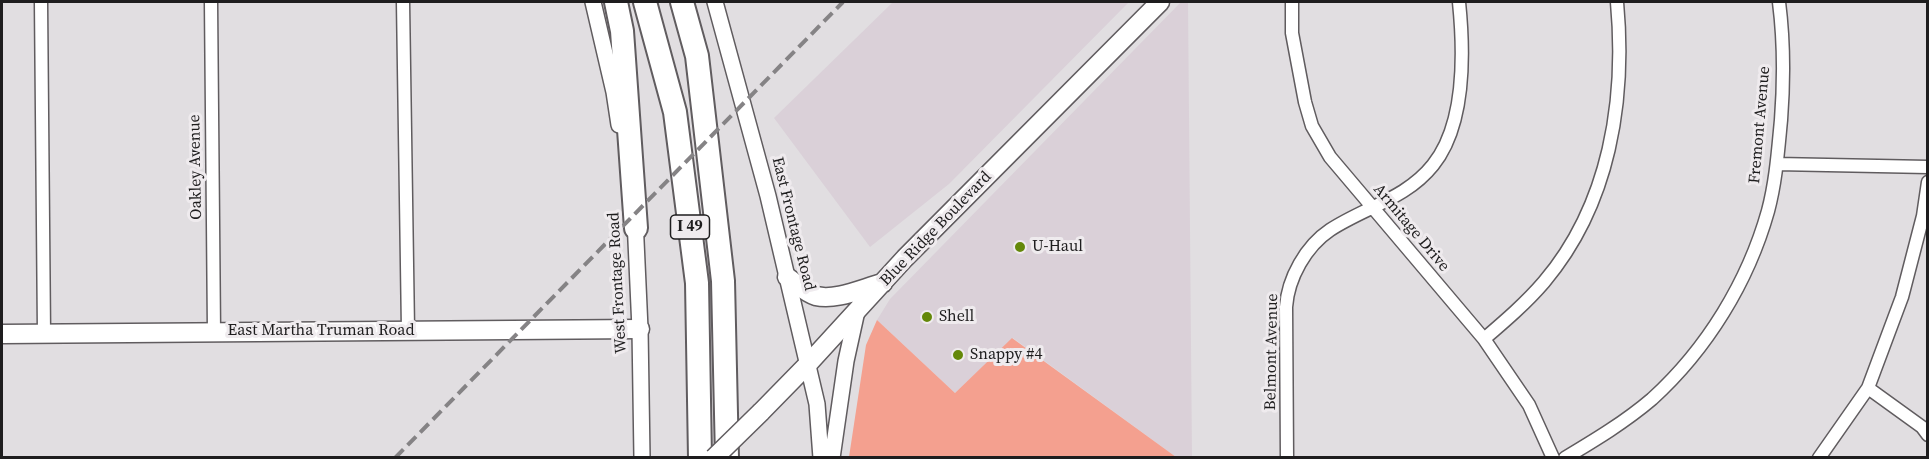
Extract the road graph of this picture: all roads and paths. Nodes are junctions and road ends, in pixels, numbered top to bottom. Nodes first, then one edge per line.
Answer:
1 (41, 2) edge
2 (211, 2) edge
3 (403, 2) edge
4 (593, 2) edge
5 (616, 2) edge
6 (645, 2) edge
7 (682, 2) edge
8 (715, 2) edge
9 (1160, 2) edge
10 (1292, 2) edge
11 (1459, 2) edge
12 (1617, 2) edge
13 (1779, 2) edge
14 (1777, 164) junction
15 (1928, 167) edge
16 (1928, 182) edge
17 (1373, 208) junction
18 (636, 228) junction
19 (787, 277) junction
20 (885, 282) junction
21 (857, 311) junction
22 (408, 321) junction
23 (44, 325) junction
24 (640, 329) junction
25 (214, 332) junction
26 (2, 334) edge
27 (1484, 339) junction
28 (808, 364) junction
29 (1868, 388) junction
30 (1928, 435) edge
31 (642, 458) edge
32 (700, 458) edge
33 (714, 458) edge
34 (727, 458) edge
35 (821, 458) edge
36 (832, 458) edge
37 (1287, 458) edge
38 (1553, 458) edge
39 (1564, 458) edge
40 (1819, 458) edge

1 - 23 street
2 - 25 street, Oakley Avenue
3 - 22 street
4 - 18 street, West Frontage Road
5 - 18 highway
6 - 32 highway, I 49
7 - 34 highway, I 49
8 - 19 street, East Frontage Road
9 - 20 main road, Blue Ridge Boulevard
10 - 17 street, Armitage Drive
11 - 17 street, Belmont Avenue
12 - 27 street
13 - 14 street, Fremont Avenue
14 - 15 street
14 - 39 street, Fremont Avenue
16 - 29 street
17 - 27 street, Armitage Drive
17 - 37 street, Belmont Avenue
18 - 24 street, West Frontage Road
19 - 20 main road
19 - 28 street, East Frontage Road
20 - 21 main road, Blue Ridge Boulevard
21 - 28 main road, Blue Ridge Boulevard
21 - 36 street
22 - 24 main road, East Martha Truman Road
22 - 25 main road, East Martha Truman Road
23 - 25 main road, East Martha Truman Road
23 - 26 main road, East Martha Truman Road
24 - 31 street, West Frontage Road
27 - 38 street, Armitage Drive
28 - 33 main road, Blue Ridge Boulevard, bridge
28 - 35 street, East Frontage Road
29 - 30 street
29 - 40 street

